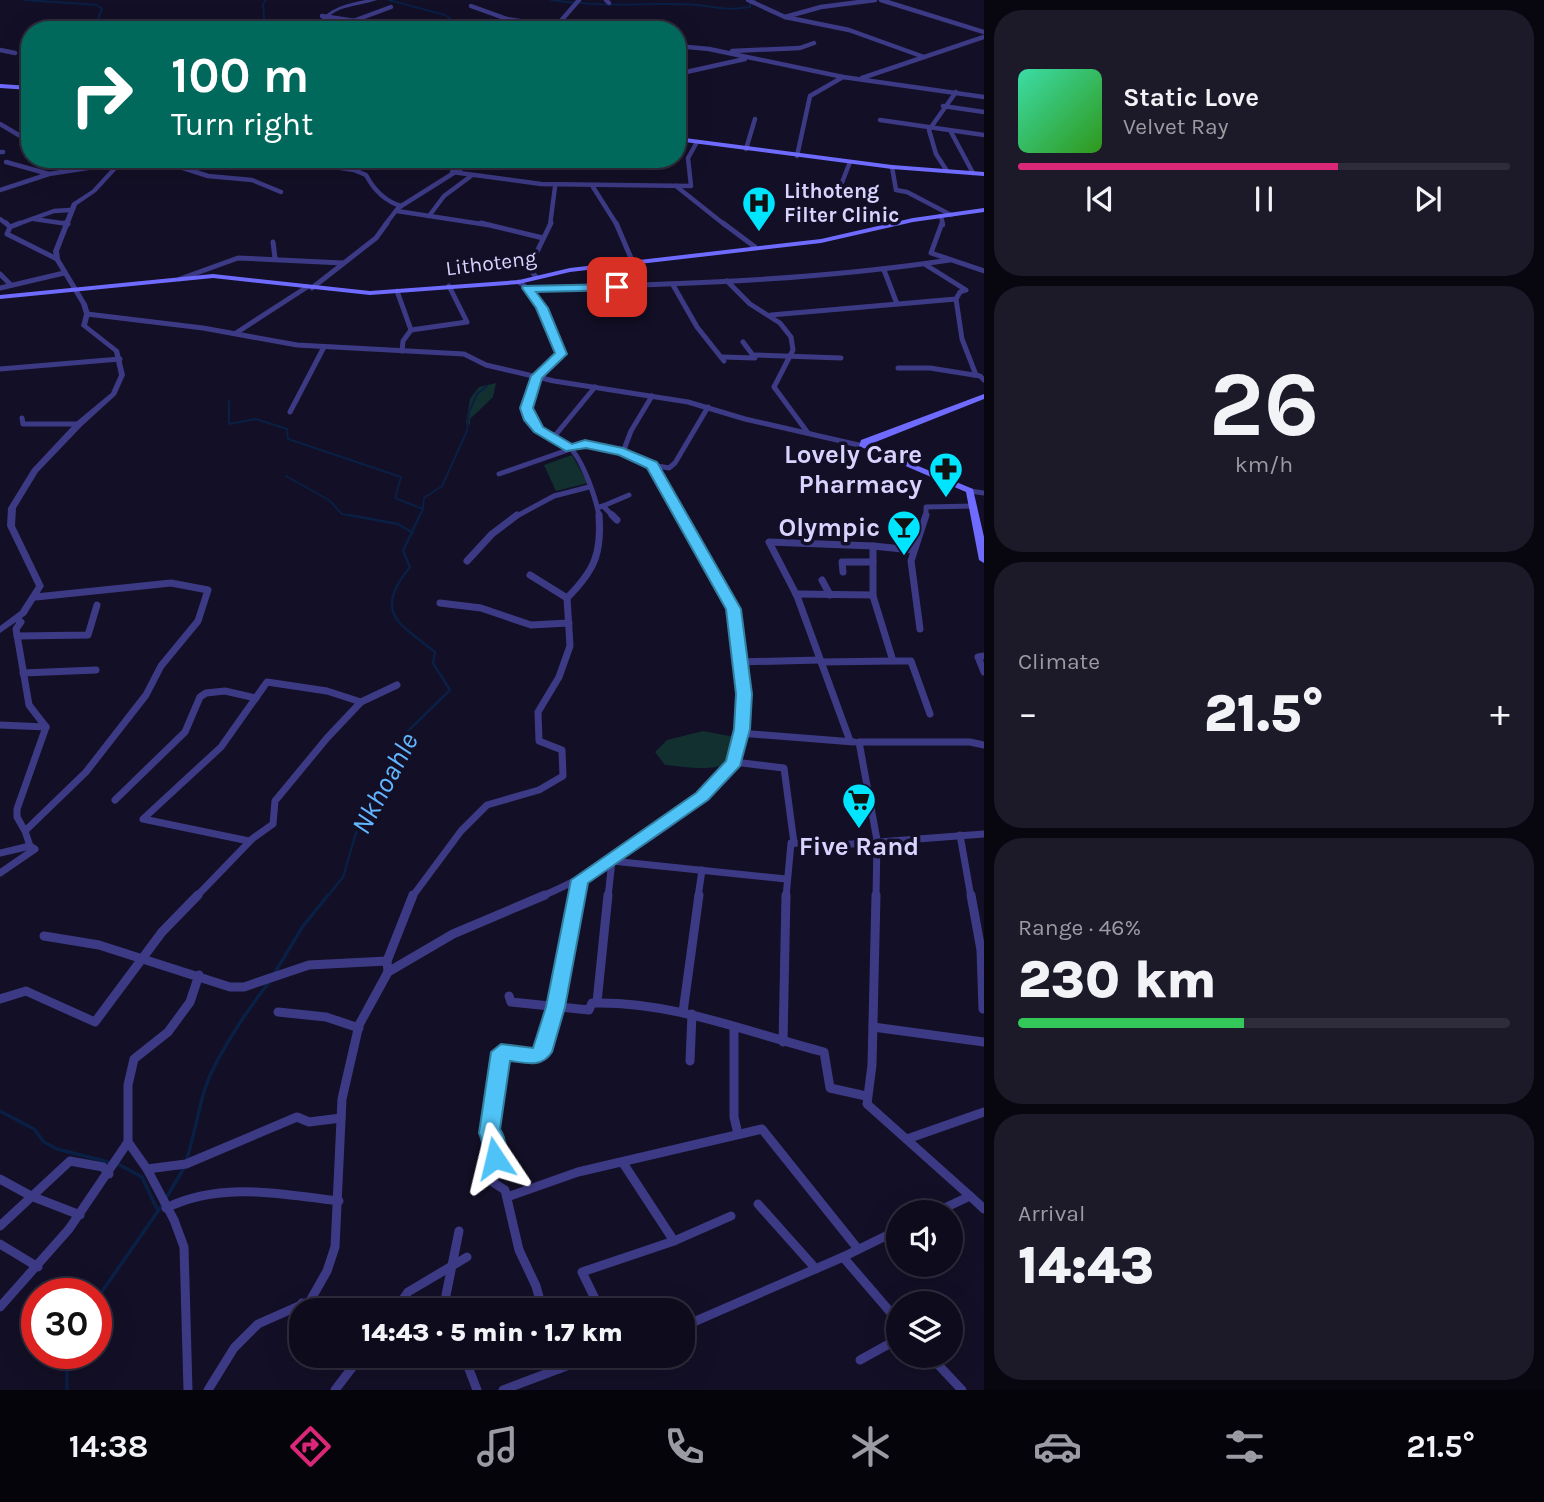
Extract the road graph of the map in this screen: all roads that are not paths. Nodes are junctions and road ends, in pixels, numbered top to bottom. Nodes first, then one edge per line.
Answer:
1 (375, 0) edge
2 (579, 0) edge
3 (748, 0) edge
4 (875, 0) edge
5 (881, 0) edge
6 (471, 6) dead end
7 (391, 7) dead end
8 (322, 16) junction
9 (785, 17) junction
10 (320, 21) edge
11 (353, 21) joint
12 (520, 21) edge
13 (561, 21) edge
14 (984, 32) edge
15 (984, 37) edge
16 (814, 43) dead end
17 (686, 47) edge
18 (0, 50) edge
19 (723, 52) junction
20 (15, 53) dead end
21 (924, 57) junction
22 (748, 58) junction
23 (686, 72) edge
24 (843, 78) junction
25 (858, 79) junction
26 (0, 86) edge
27 (21, 87) edge
28 (956, 93) junction
29 (984, 97) edge
30 (943, 106) junction
31 (984, 112) edge
32 (755, 118) dead end
33 (880, 121) dead end
34 (0, 124) edge
35 (930, 129) junction
36 (21, 132) edge
37 (951, 132) junction
38 (17, 133) junction
39 (984, 135) edge
40 (21, 136) edge
41 (686, 140) edge
42 (697, 142) junction
43 (746, 149) junction
44 (797, 156) junction
45 (686, 161) edge
46 (6, 162) dead end
47 (850, 162) junction
48 (21, 166) edge
49 (686, 167) edge
50 (892, 167) junction
51 (28, 168) edge
52 (88, 168) edge
53 (115, 168) edge
54 (183, 168) edge
55 (345, 168) edge
56 (459, 168) edge
57 (452, 172) junction
58 (947, 172) junction
59 (973, 173) junction
60 (49, 174) junction
61 (984, 174) edge
62 (471, 176) junction
63 (841, 185) dead end
64 (676, 186) junction
65 (555, 187) junction
66 (593, 187) junction
67 (0, 190) edge
68 (281, 192) dead end
69 (399, 208) junction
70 (70, 210) junction
71 (984, 210) edge
72 (951, 215) junction
73 (429, 216) junction
74 (941, 216) junction
75 (0, 219) edge
76 (33, 219) junction
77 (68, 224) junction
78 (10, 227) junction
79 (7, 234) junction
80 (0, 236) edge
81 (543, 238) junction
82 (273, 242) dead end
83 (755, 247) junction
84 (275, 258) junction
85 (57, 259) junction
86 (950, 260) junction
87 (344, 263) junction
88 (635, 263) junction
89 (926, 265) junction
90 (884, 270) junction
91 (984, 271) edge
92 (64, 273) junction
93 (0, 274) edge
94 (536, 277) junction
95 (180, 279) junction
96 (727, 281) junction
97 (519, 282) junction
98 (11, 285) junction
99 (673, 285) junction
100 (449, 286) junction
101 (643, 286) junction
102 (310, 287) junction
103 (0, 288) edge
104 (527, 288) junction
105 (78, 290) junction
106 (397, 291) junction
107 (0, 297) edge
108 (957, 299) junction
109 (898, 304) junction
110 (87, 314) junction
111 (771, 315) junction
112 (411, 330) junction
113 (236, 333) junction
114 (743, 342) dead end
115 (324, 347) junction
116 (402, 351) junction
117 (755, 355) junction
118 (790, 357) junction
119 (841, 358) dead end
120 (120, 359) junction
121 (898, 368) dead end
122 (0, 369) edge
123 (537, 376) junction
124 (976, 376) junction
125 (984, 380) edge
126 (595, 387) junction
127 (652, 396) junction
128 (984, 396) edge
129 (708, 407) junction
130 (290, 412) dead end
131 (22, 418) dead end
132 (79, 424) junction
133 (808, 434) junction
134 (553, 438) junction
135 (863, 446) junction
136 (571, 448) junction
137 (623, 452) junction
138 (652, 465) junction
139 (499, 474) dead end
140 (589, 486) junction
141 (970, 491) junction
142 (984, 493) edge
143 (629, 495) dead end
144 (974, 506) junction
145 (601, 507) junction
146 (617, 520) dead end
147 (873, 546) junction
148 (912, 550) junction
149 (984, 560) edge
150 (467, 561) dead end
151 (873, 562) junction
152 (843, 572) dead end
153 (530, 575) dead end
154 (822, 580) dead end
155 (796, 594) junction
156 (830, 595) junction
157 (873, 595) junction
158 (36, 597) junction
159 (567, 598) junction
160 (440, 603) dead end
161 (97, 605) dead end
162 (17, 619) junction
163 (569, 623) junction
164 (920, 629) dead end
165 (0, 630) edge
166 (18, 636) junction
167 (984, 656) edge
168 (821, 661) junction
169 (893, 661) junction
170 (738, 662) junction
171 (96, 670) dead end
172 (984, 672) edge
173 (23, 673) junction
174 (397, 685) dead end
175 (256, 698) junction
176 (361, 702) junction
177 (930, 714) dead end
178 (0, 725) edge
179 (46, 727) junction
180 (740, 733) junction
181 (855, 742) junction
182 (984, 745) edge
183 (734, 762) junction
184 (115, 800) dead end
185 (25, 831) junction
186 (984, 834) edge
187 (960, 835) junction
188 (249, 841) junction
189 (877, 841) junction
190 (794, 843) junction
191 (30, 846) junction
192 (0, 853) edge
193 (612, 861) junction
194 (702, 870) junction
195 (0, 873) edge
196 (786, 879) junction
197 (580, 880) junction
198 (44, 936) dead end
199 (141, 960) junction
200 (387, 961) junction
201 (388, 972) junction
202 (199, 975) junction
203 (509, 996) dead end
204 (0, 999) edge
205 (597, 1002) junction
206 (555, 1007) junction
207 (983, 1009) edge
208 (278, 1012) dead end
209 (687, 1013) junction
210 (734, 1027) junction
211 (873, 1027) junction
212 (359, 1028) junction
213 (783, 1042) junction
214 (984, 1042) edge
215 (690, 1061) dead end
216 (866, 1096) junction
217 (984, 1112) edge
218 (341, 1118) junction
219 (737, 1134) junction
220 (907, 1139) junction
221 (128, 1142) junction
222 (623, 1163) junction
223 (147, 1169) junction
224 (109, 1174) junction
225 (0, 1179) edge
226 (31, 1196) junction
227 (970, 1196) junction
228 (508, 1197) junction
229 (962, 1200) edge
230 (339, 1201) junction
231 (758, 1204) dead end
232 (166, 1208) junction
233 (984, 1209) edge
234 (80, 1215) junction
235 (731, 1216) dead end
236 (0, 1226) edge
237 (459, 1231) dead end
238 (886, 1236) edge
239 (674, 1241) junction
240 (0, 1244) edge
241 (858, 1249) junction
242 (467, 1257) dead end
243 (843, 1257) junction
244 (453, 1265) junction
245 (38, 1267) junction
246 (816, 1269) junction
247 (312, 1298) edge
248 (404, 1298) edge
249 (446, 1298) edge
250 (539, 1298) edge
251 (595, 1298) edge
252 (0, 1307) edge
253 (886, 1307) edge
254 (289, 1309) edge
255 (695, 1321) edge
256 (886, 1346) edge
257 (860, 1360) dead end
258 (352, 1368) edge
259 (469, 1368) edge
260 (941, 1368) edge
261 (559, 1369) edge
262 (188, 1390) edge
263 (208, 1390) edge
264 (335, 1390) edge
265 (477, 1390) edge
266 (503, 1390) edge
267 (962, 1390) edge

1 - 8 street
2 - 13 street
3 - 9 street
4 - 9 street
5 - 14 street
6 - 12 street
7 - 11 street
8 - 10 street
8 - 11 street
9 - 21 street
15 - 21 street
16 - 19 street
17 - 19 street
18 - 20 street
19 - 22 street
21 - 25 street
22 - 23 street
22 - 24 street
24 - 25 street
24 - 44 street
25 - 28 street
26 - 27 main road
28 - 29 street
28 - 30 street
30 - 31 street
30 - 35 street
32 - 43 street
33 - 35 street
34 - 38 street
35 - 37 street
35 - 58 street
36 - 38 street
37 - 39 street
37 - 59 street
38 - 40 street
41 - 42 main road
42 - 43 main road
42 - 45 street
43 - 44 main road
44 - 47 main road
46 - 48 street
47 - 50 main road
47 - 63 street
49 - 64 street
50 - 58 main road
50 - 72 street
51 - 60 street
52 - 60 street
53 - 70 street
54 - 68 street
55 - 69 street
56 - 57 street
57 - 62 street
57 - 69 street
58 - 59 main road
59 - 61 main road
60 - 67 street
62 - 65 street
62 - 73 street
64 - 66 street
64 - 83 street
65 - 66 street
65 - 81 street
66 - 88 street
69 - 73 street
69 - 87 street
70 - 76 street
70 - 77 street
71 - 72 main road, Lithoteng
72 - 74 main road, Lithoteng
73 - 81 street
74 - 83 main road, Lithoteng
74 - 86 street
75 - 78 street
76 - 77 street
76 - 78 street
77 - 85 street
78 - 79 street
79 - 80 street
79 - 85 street
81 - 94 street
82 - 84 street
83 - 88 main road, Lithoteng
84 - 87 street
84 - 95 street
85 - 92 street
86 - 89 street
86 - 91 street
87 - 102 street
88 - 94 main road, Lithoteng
88 - 101 street
89 - 90 street
89 - 108 street
90 - 96 street
90 - 109 street
92 - 98 street
92 - 105 street
93 - 98 street
94 - 97 main road, Lithoteng
95 - 102 main road, Lithoteng
95 - 105 main road, Lithoteng
96 - 99 street
96 - 111 street
97 - 100 main road, Lithoteng
97 - 104 street
98 - 103 street
99 - 101 street
99 - 117 street
100 - 106 main road, Lithoteng
100 - 112 street
101 - 104 street
102 - 106 main road, Lithoteng
102 - 113 street
104 - 123 street
105 - 107 main road, Lithoteng
105 - 110 street
106 - 112 street
108 - 109 street
108 - 124 street
109 - 111 street
110 - 113 street
110 - 120 street
111 - 118 street
112 - 116 street
113 - 115 street
114 - 117 street
115 - 116 street
115 - 130 street
116 - 123 street
117 - 118 street
118 - 119 street
118 - 133 street
120 - 122 street
120 - 132 street
121 - 124 street
123 - 126 street
123 - 134 street
124 - 125 street
126 - 127 street
126 - 134 street
127 - 129 street
127 - 137 street
128 - 135 main road
129 - 133 street
129 - 138 street
131 - 132 street
132 - 158 street
133 - 135 street
134 - 136 street
135 - 141 main road
136 - 137 street
136 - 139 street
136 - 140 street
137 - 138 street
138 - 170 street
140 - 145 street
140 - 150 street
141 - 142 street
141 - 144 main road
143 - 145 street
144 - 148 street
144 - 149 main road
145 - 146 street
145 - 159 street
147 - 148 street
147 - 151 street
147 - 155 street
148 - 164 street
151 - 152 street
151 - 157 street
153 - 159 street
154 - 156 street
155 - 156 street
155 - 168 street
156 - 157 street
157 - 169 street
158 - 162 street
158 - 185 street
159 - 163 street
160 - 163 street
161 - 166 street
162 - 165 street
162 - 166 street
163 - 200 street
166 - 173 street
167 - 172 street
168 - 169 street
168 - 170 street
168 - 181 street
169 - 177 street
170 - 180 street
171 - 173 street
173 - 179 street
174 - 176 street
175 - 176 street
175 - 184 street
175 - 188 street
176 - 188 street
178 - 179 street
179 - 185 street
180 - 181 street
180 - 183 street
181 - 182 street
181 - 189 street
183 - 190 street
183 - 193 street
185 - 191 street
186 - 187 street
187 - 189 street
187 - 207 street
188 - 199 street
189 - 190 street
189 - 211 street
190 - 196 street
191 - 192 street
191 - 195 street
193 - 194 street
193 - 197 street
193 - 205 street
194 - 196 street
194 - 209 street
196 - 213 street
197 - 201 street
197 - 206 street
198 - 199 street
199 - 202 street
199 - 204 street
200 - 201 street
200 - 202 street
201 - 212 street
202 - 221 street
203 - 206 street
205 - 206 street
205 - 209 street
206 - 228 street
208 - 212 street
209 - 210 street
209 - 215 street
210 - 213 street
210 - 219 street
211 - 214 street
211 - 216 street
212 - 218 street
213 - 216 street
216 - 220 street
217 - 220 street
218 - 223 street
218 - 230 street
219 - 222 street
219 - 241 street
220 - 227 street
221 - 223 street
221 - 224 street
222 - 228 street
222 - 239 street
223 - 232 street
224 - 226 street
224 - 234 street
225 - 226 street
226 - 234 street
226 - 236 street
227 - 229 street
227 - 233 street
228 - 250 street
230 - 232 street
230 - 247 street
231 - 246 street
232 - 262 street
234 - 245 street
235 - 239 street
237 - 244 street
238 - 241 street
239 - 251 street
240 - 245 street
241 - 243 street
242 - 244 street
243 - 246 street
243 - 253 street
244 - 248 street
244 - 249 street
245 - 252 street
246 - 255 street
254 - 263 street
256 - 257 street
258 - 264 street
259 - 265 street
260 - 267 street
261 - 266 street

